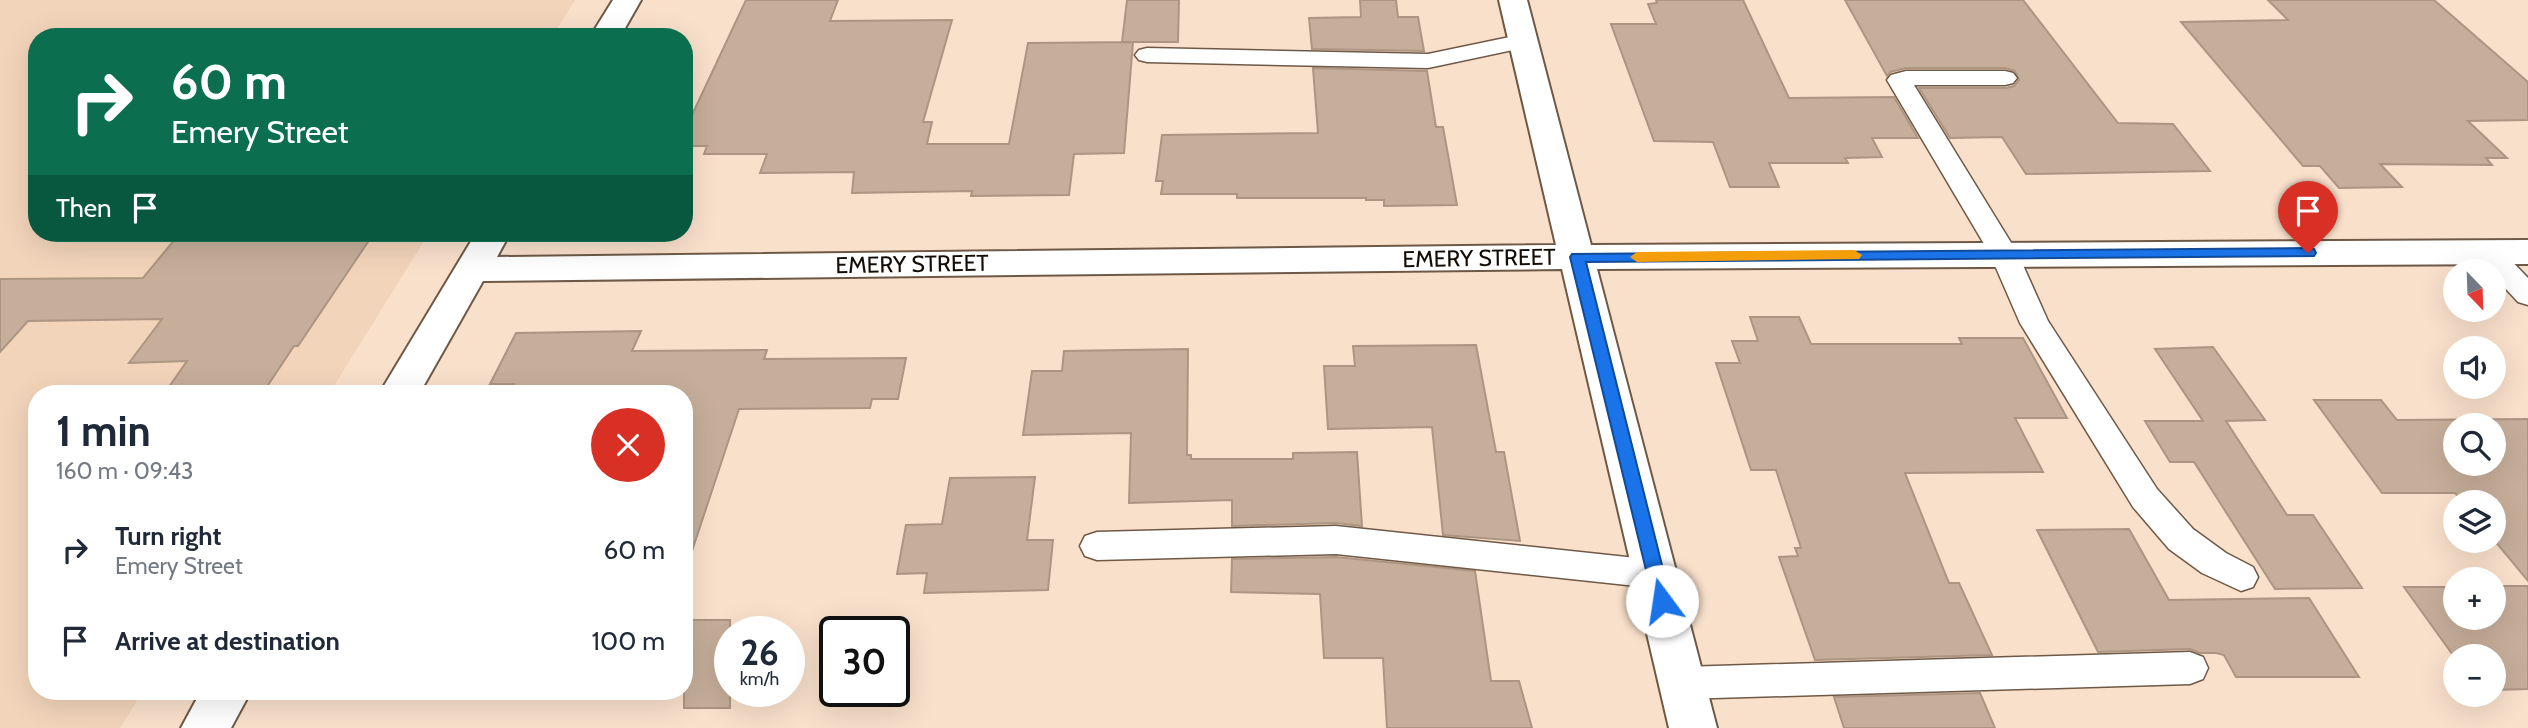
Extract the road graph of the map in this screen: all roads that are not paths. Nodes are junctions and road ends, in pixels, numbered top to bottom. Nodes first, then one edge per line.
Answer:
1 (627, 0) edge
2 (1513, 0) edge
3 (611, 28) edge
4 (1524, 41) junction
5 (1147, 55) dead end
6 (2005, 78) dead end
7 (488, 242) edge
8 (2487, 252) junction
9 (2528, 252) edge
10 (2004, 254) junction
11 (1577, 257) junction
12 (472, 269) junction
13 (2528, 295) edge
14 (404, 385) edge
15 (1097, 547) dead end
16 (1655, 574) junction
17 (2241, 577) dead end
18 (2190, 668) dead end
19 (1682, 683) junction
20 (222, 700) edge
21 (205, 728) edge
22 (1693, 728) edge

1 - 3 street
2 - 4 street
4 - 5 lane
4 - 11 street
6 - 10 lane
7 - 12 street
8 - 9 street, EMERY STREET
8 - 10 street, EMERY STREET
8 - 13 lane
10 - 11 street, EMERY STREET
10 - 17 lane
11 - 12 street, EMERY STREET
11 - 16 street
12 - 14 street
15 - 16 lane
16 - 19 street
18 - 19 lane
19 - 22 street
20 - 21 street

